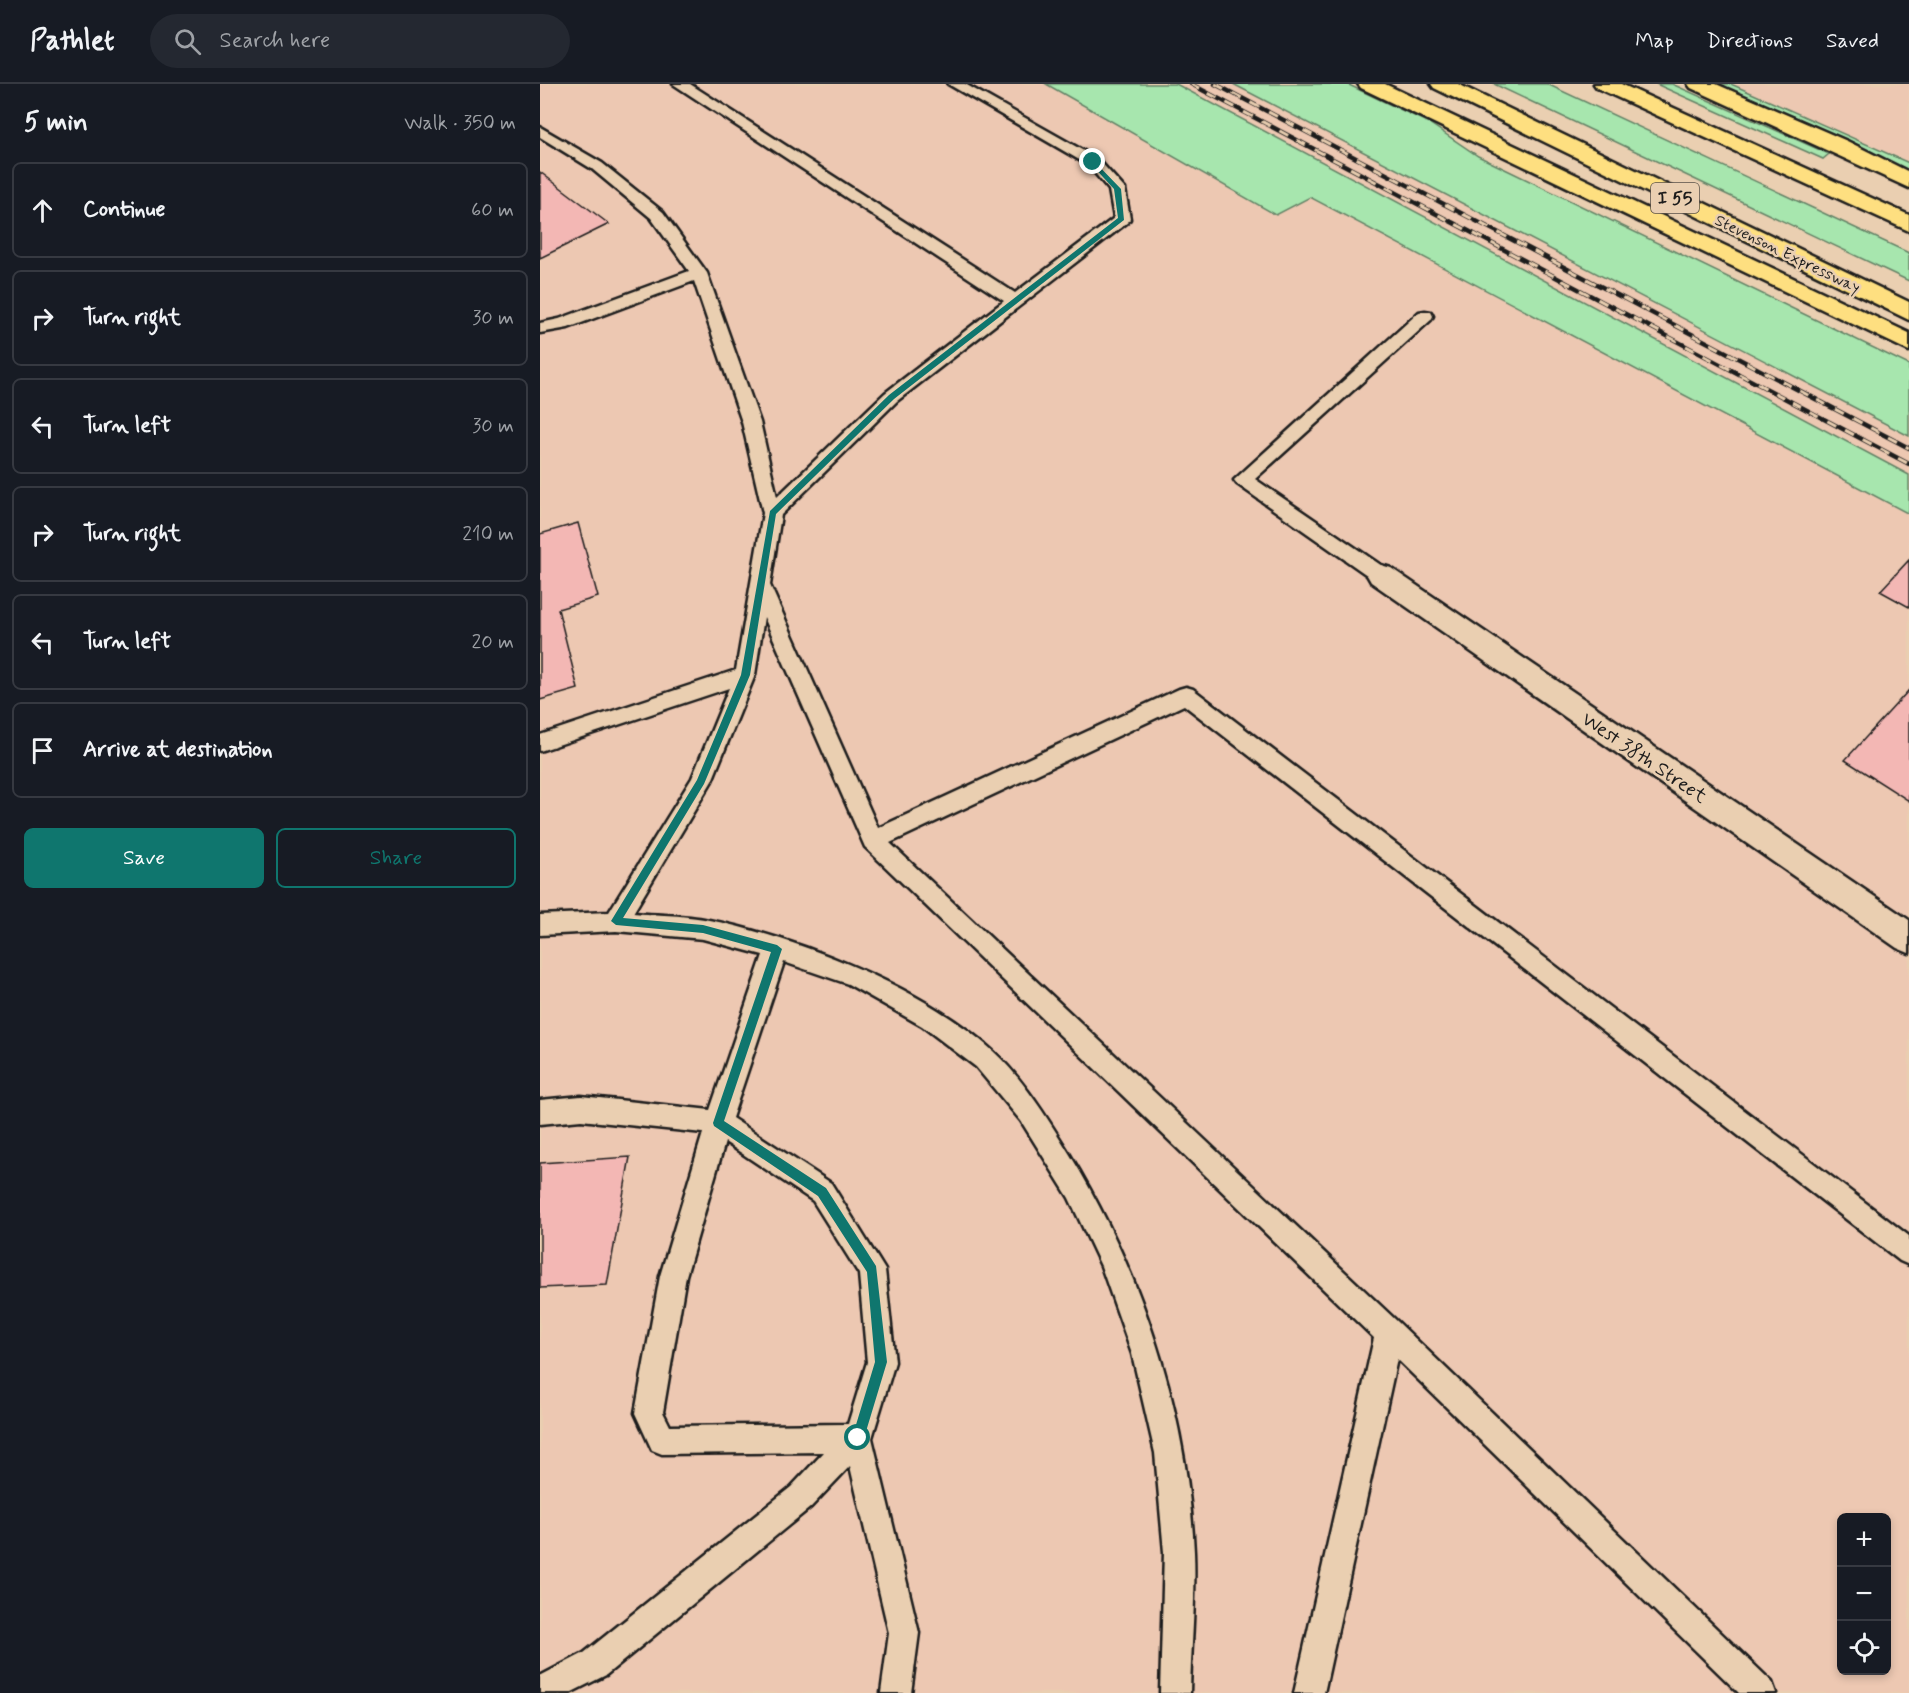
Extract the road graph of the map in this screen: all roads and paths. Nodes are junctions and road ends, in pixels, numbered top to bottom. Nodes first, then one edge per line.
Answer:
1 (680, 84) edge
2 (955, 84) edge
3 (1368, 84) edge
4 (1441, 84) edge
5 (1604, 84) edge
6 (1698, 84) edge
7 (540, 131) edge
8 (1909, 181) edge
9 (1909, 224) edge
10 (699, 273) junction
11 (1015, 301) junction
12 (1909, 312) edge
13 (1425, 316) dead end
14 (540, 328) edge
15 (1909, 343) edge
16 (772, 513) junction
17 (1381, 576) joint
18 (760, 585) junction
19 (745, 675) junction
20 (540, 743) edge
21 (873, 841) junction
22 (616, 921) junction
23 (540, 925) edge
24 (1909, 938) edge
25 (777, 949) junction
26 (540, 1113) edge
27 (718, 1123) junction
28 (1909, 1252) edge
29 (1389, 1333) junction
30 (858, 1438) junction
31 (540, 1692) edge
32 (896, 1693) edge
33 (1174, 1693) edge
34 (1309, 1693) edge
35 (1761, 1693) edge

1 - 11 lane
2 - 11 lane
3 - 15 highway
4 - 12 highway, Stevenson Expressway / I 55
5 - 9 highway
6 - 8 highway
7 - 10 lane
10 - 14 lane
10 - 16 lane
11 - 16 lane
13 - 17 lane
16 - 18 lane
17 - 24 street, West 38th Street
18 - 19 lane
18 - 21 lane
19 - 20 lane
19 - 22 lane
21 - 28 lane
21 - 29 lane
22 - 23 lane
22 - 25 lane
25 - 27 lane
25 - 33 lane
26 - 27 lane
27 - 30 lane
27 - 30 lane
29 - 34 lane
29 - 35 lane
30 - 31 lane
30 - 32 lane

